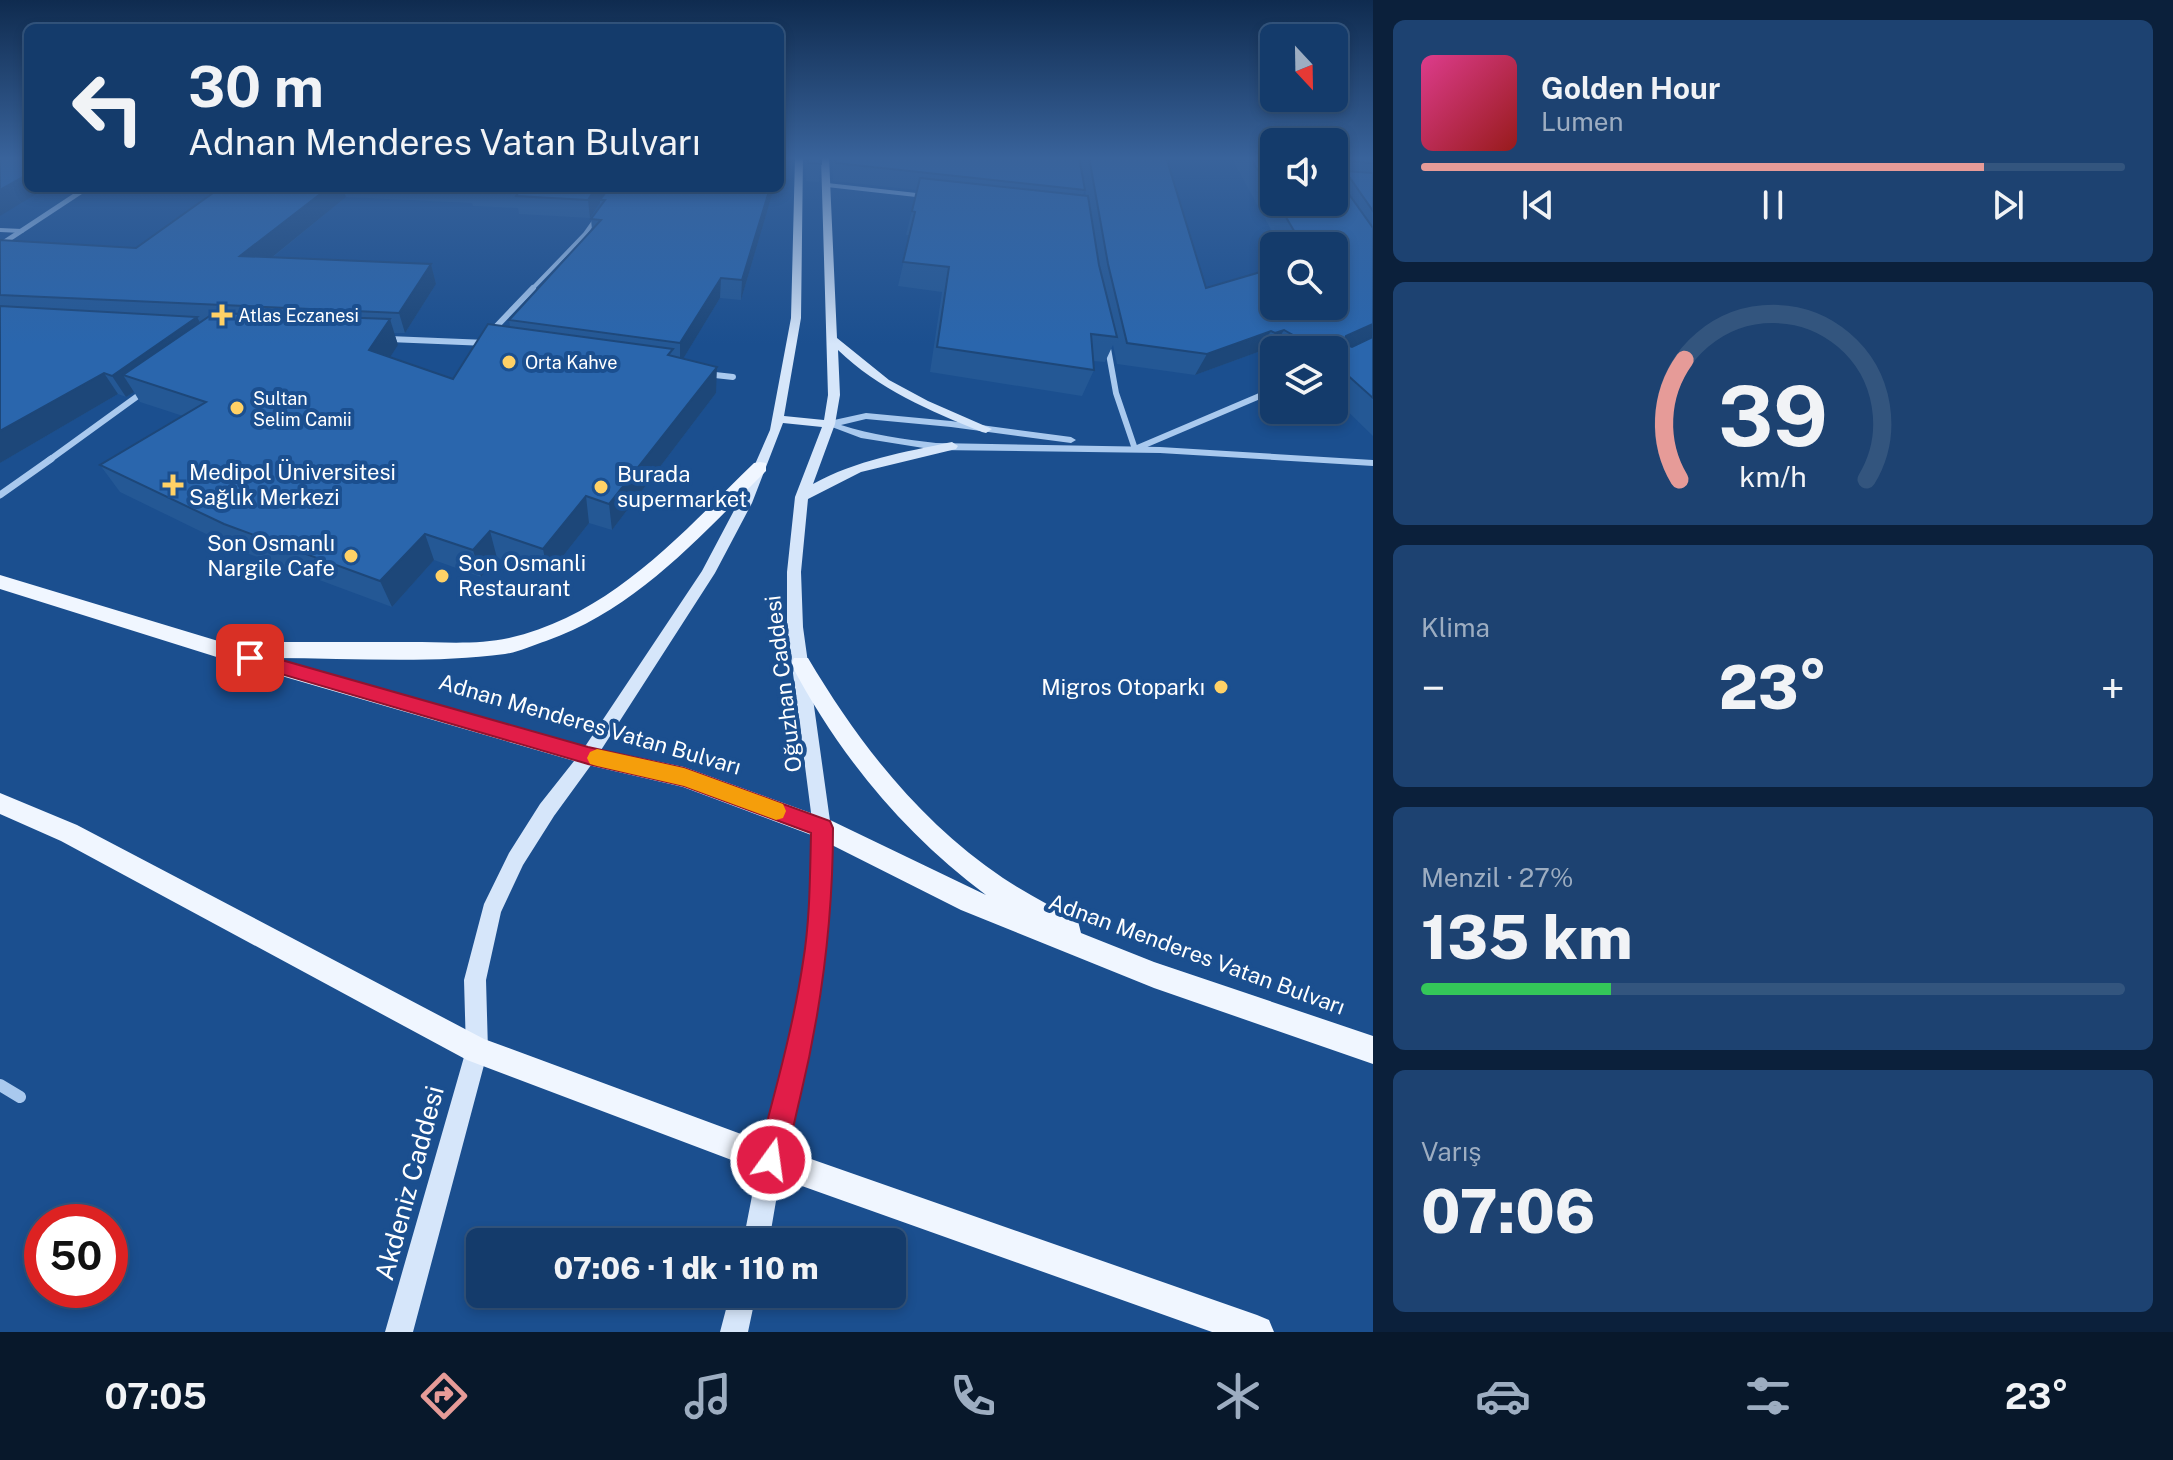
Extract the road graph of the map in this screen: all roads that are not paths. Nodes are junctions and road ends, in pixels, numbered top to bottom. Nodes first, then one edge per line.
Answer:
1 (40, 219) edge
2 (595, 219) edge
3 (797, 219) edge
4 (828, 219) edge
5 (0, 230) edge
6 (22, 231) junction
7 (0, 246) edge
8 (1105, 333) edge
9 (376, 339) edge
10 (833, 340) junction
11 (482, 342) junction
12 (497, 345) edge
13 (701, 373) edge
14 (733, 377) dead end
15 (150, 387) edge
16 (1260, 396) edge
17 (780, 419) junction
18 (829, 424) junction
19 (986, 429) junction
20 (952, 446) junction
21 (1135, 449) junction
22 (1373, 463) edge
23 (760, 467) junction
24 (0, 495) edge
25 (802, 497) junction
26 (0, 582) edge
27 (223, 651) junction
28 (801, 664) junction
29 (588, 756) junction
30 (0, 803) edge
31 (822, 828) junction
32 (1128, 964) junction
33 (477, 1050) junction
34 (1373, 1050) edge
35 (0, 1085) edge
36 (20, 1097) dead end
37 (771, 1160) junction
38 (759, 1228) edge
39 (740, 1308) edge
40 (399, 1332) edge
41 (734, 1332) edge
42 (1257, 1332) edge

1 - 6 street
2 - 11 street
3 - 17 main road
4 - 10 main road, Oğuzhan Caddesi
5 - 6 street
6 - 7 street
8 - 21 street
9 - 11 street
10 - 18 main road, Oğuzhan Caddesi
10 - 19 main road
11 - 12 street
13 - 14 street
15 - 24 street
16 - 21 street
17 - 18 main road
17 - 23 main road
18 - 19 street
18 - 20 street
18 - 25 main road, Oğuzhan Caddesi
19 - 21 street
20 - 21 street
20 - 25 main road
21 - 22 street
23 - 27 main road
23 - 29 main road
25 - 28 main road, Oğuzhan Caddesi
26 - 27 main road, Adnan Menderes Vatan Bulvarı
27 - 29 main road, Adnan Menderes Vatan Bulvarı
28 - 31 main road, Oğuzhan Caddesi
28 - 32 main road
29 - 31 main road, Adnan Menderes Vatan Bulvarı
29 - 33 main road, Akdeniz Caddesi
30 - 33 main road
31 - 32 main road, Adnan Menderes Vatan Bulvarı
31 - 37 main road, Oğuzhan Caddesi
32 - 34 main road, Adnan Menderes Vatan Bulvarı
33 - 37 main road
33 - 40 main road, Akdeniz Caddesi
35 - 36 street
37 - 38 main road
37 - 42 main road
39 - 41 main road

